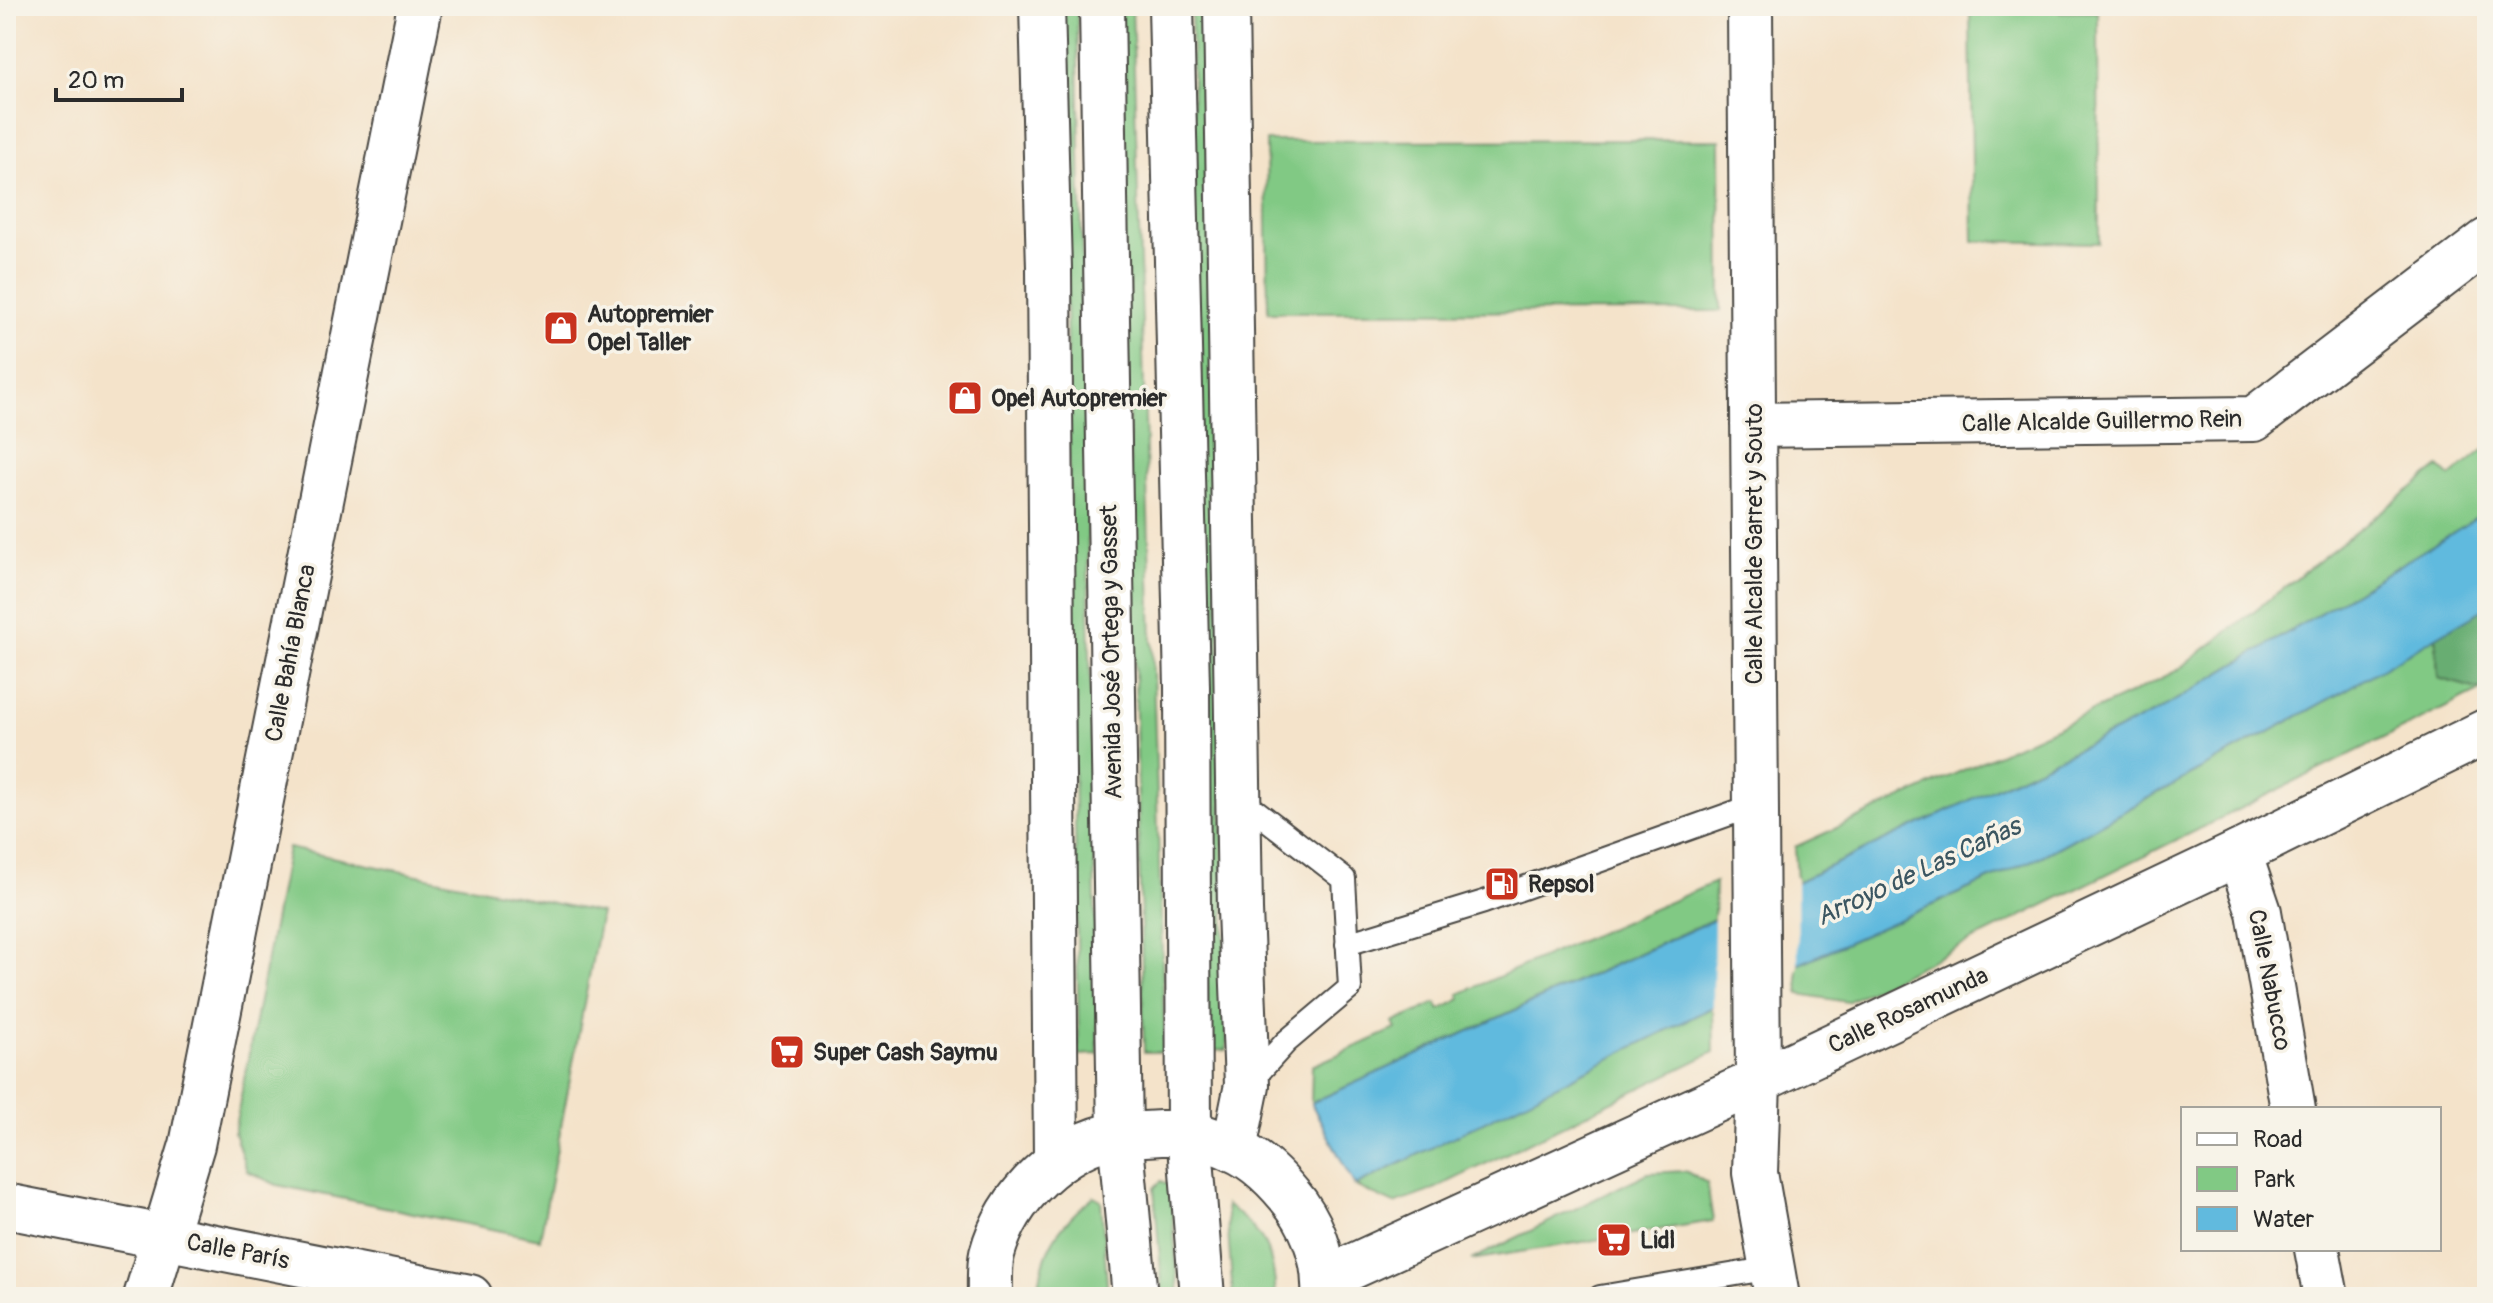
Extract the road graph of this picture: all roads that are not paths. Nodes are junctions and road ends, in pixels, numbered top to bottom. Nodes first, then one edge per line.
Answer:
1 (420, 6) edge
2 (1042, 6) edge
3 (1102, 6) edge
4 (1171, 6) edge
5 (1226, 6) edge
6 (1750, 6) edge
7 (2487, 241) edge
8 (1753, 425) junction
9 (2487, 731) edge
10 (1238, 798) junction
11 (1755, 805) junction
12 (2239, 853) junction
13 (1347, 944) junction
14 (1758, 1081) junction
15 (1247, 1085) junction
16 (2293, 1107) edge
17 (1189, 1133) junction
18 (1120, 1134) junction
19 (1234, 1149) junction
20 (1056, 1162) junction
21 (6, 1206) edge
22 (165, 1236) junction
23 (2317, 1251) edge
24 (991, 1276) edge
25 (1774, 1283) edge
26 (345, 1285) edge
27 (1325, 1288) edge
28 (146, 1297) edge
29 (470, 1297) edge
30 (967, 1297) edge
31 (1135, 1297) edge
32 (1202, 1297) edge
33 (1600, 1297) edge
34 (2326, 1297) edge

1 - 22 street, Calle Bahía Blanca
2 - 20 street
3 - 18 street, Avenida José Ortega y Gasset
4 - 17 street
5 - 10 street
6 - 8 street, Calle Alcalde Garret y Souto
7 - 8 street, Calle Alcalde Guillermo Rein
8 - 11 street, Calle Alcalde Garret y Souto
9 - 12 street, Calle Rosamunda
10 - 13 lane
10 - 15 street
11 - 13 lane
11 - 14 street, Calle Alcalde Garret y Souto
12 - 14 street, Calle Rosamunda
12 - 16 street, Calle Nabucco
13 - 15 lane
14 - 25 street, Calle Alcalde Garret y Souto
14 - 27 street, Calle Rosamunda
15 - 19 street
17 - 18 street
17 - 19 street
17 - 32 street
18 - 20 street
18 - 31 street, Avenida José Ortega y Gasset
19 - 27 street
20 - 24 street
21 - 22 street, Calle París
22 - 26 street, Calle París
22 - 28 street, Calle Bahía Blanca
23 - 34 street
24 - 30 street
25 - 33 lane
26 - 29 street, Calle París

